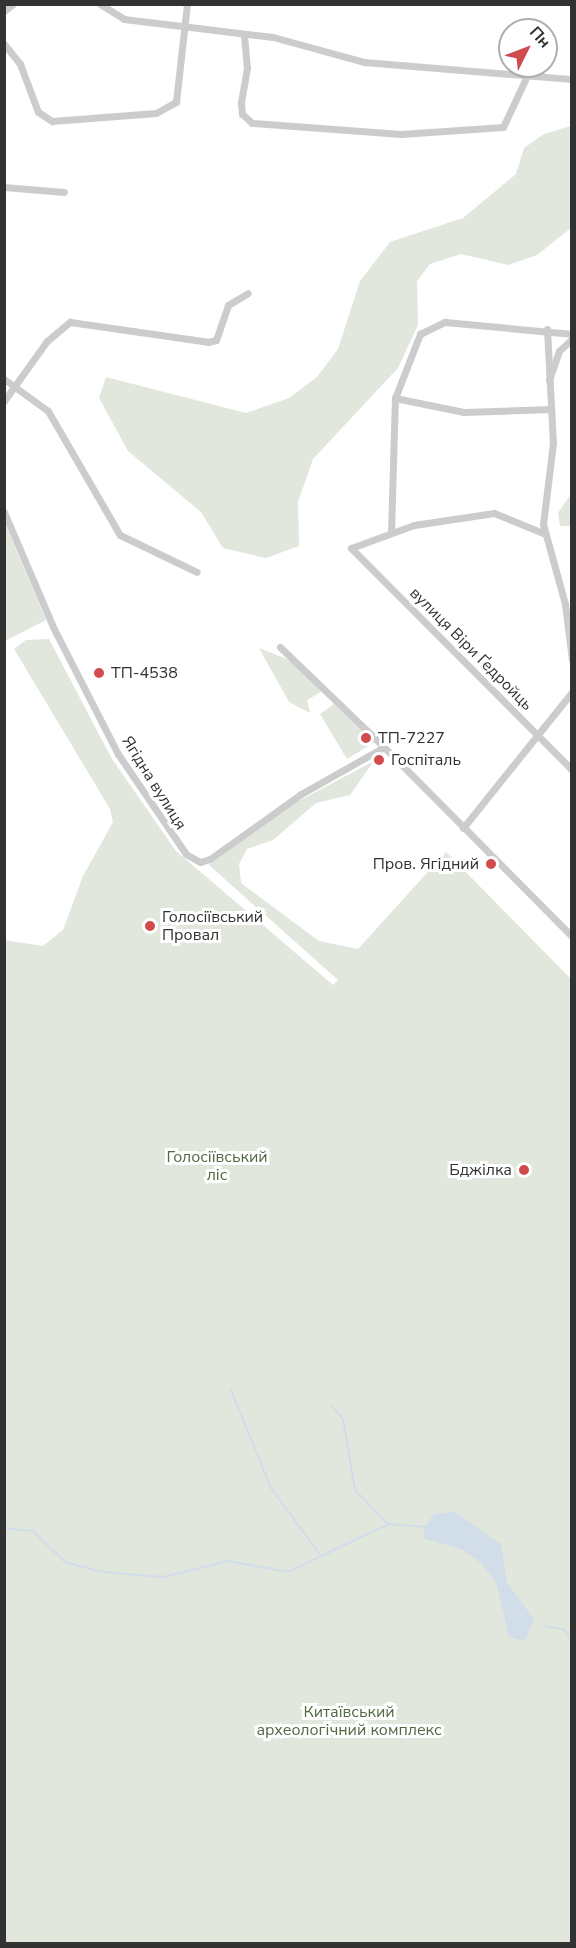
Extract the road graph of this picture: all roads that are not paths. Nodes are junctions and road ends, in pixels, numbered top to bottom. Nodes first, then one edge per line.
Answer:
1 (13, 4) edge
2 (100, 4) edge
3 (187, 4) edge
4 (4, 11) edge
5 (186, 25) junction
6 (244, 35) junction
7 (4, 44) edge
8 (498, 75) edge
9 (526, 78) joint
10 (572, 79) edge
11 (4, 188) edge
12 (64, 192) dead end
13 (248, 292) dead end
14 (547, 329) junction
15 (572, 334) edge
16 (572, 339) edge
17 (4, 379) edge
18 (16, 383) junction
19 (549, 383) junction
20 (395, 398) junction
21 (4, 401) edge
22 (551, 409) junction
23 (4, 512) edge
24 (391, 532) junction
25 (543, 533) junction
26 (197, 572) dead end
27 (280, 647) dead end
28 (572, 660) edge
29 (572, 692) edge
30 (539, 735) junction
31 (384, 747) junction
32 (572, 770) edge
33 (463, 828) junction
34 (572, 936) edge

1 - 4 street
2 - 5 street
3 - 5 street
5 - 6 street
5 - 7 street
6 - 8 street
6 - 9 street
9 - 10 street
11 - 12 street
13 - 18 street
14 - 15 street
14 - 19 street
14 - 20 street
16 - 19 street
17 - 18 street
18 - 21 street
18 - 26 street
19 - 22 street
20 - 22 street
20 - 24 street
22 - 25 street
23 - 31 street, Ягідна вулиця
24 - 25 street
24 - 30 street, вулиця Віри Ґедройць
25 - 28 street
27 - 31 street
29 - 30 street
30 - 32 street, вулиця Віри Ґедройць
30 - 33 street
31 - 33 street
33 - 34 street

